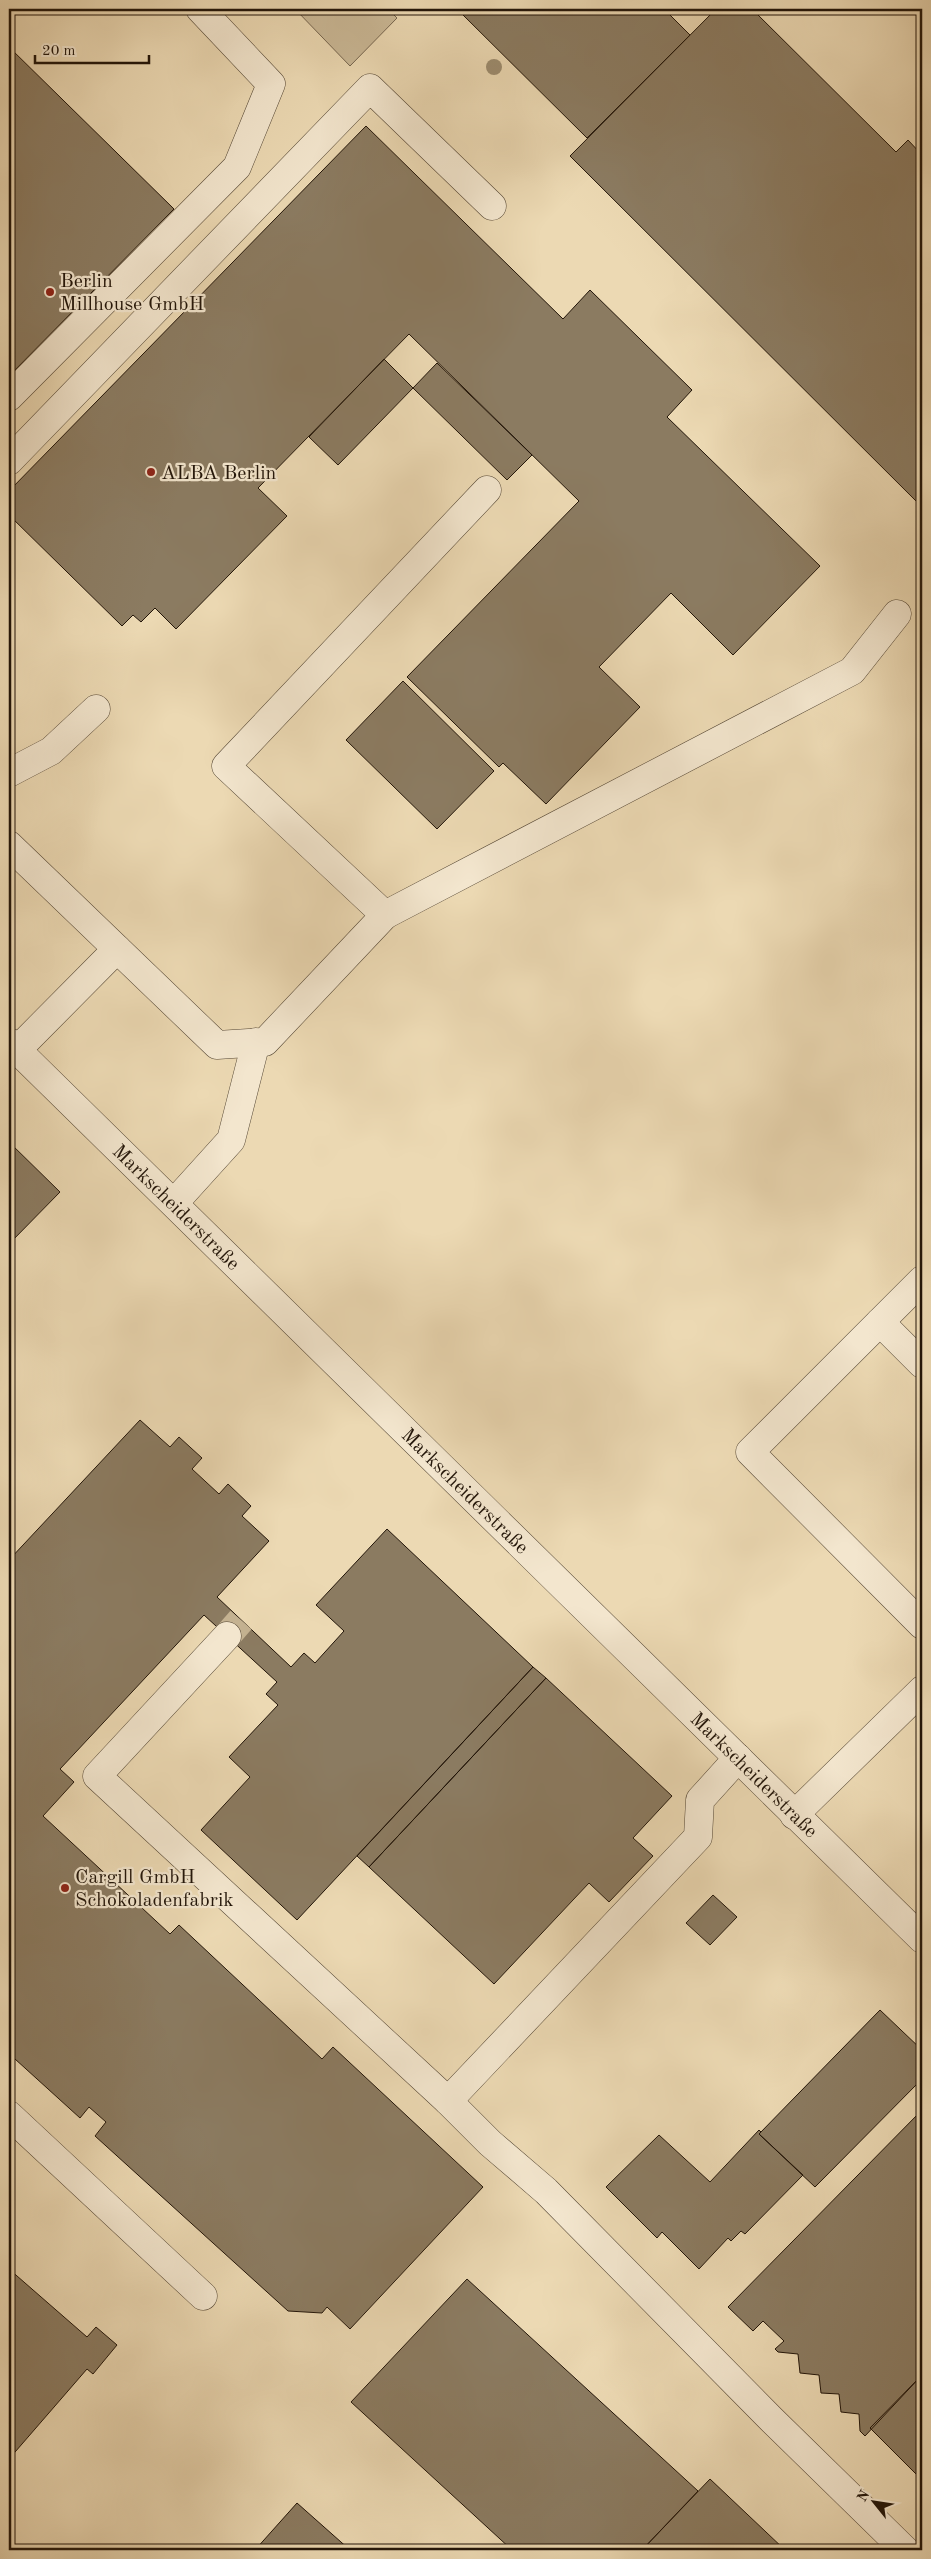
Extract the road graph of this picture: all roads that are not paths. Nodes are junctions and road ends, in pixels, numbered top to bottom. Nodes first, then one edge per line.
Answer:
1 (200, 9) edge
2 (492, 206) dead end
3 (9, 397) edge
4 (9, 461) edge
5 (486, 490) dead end
6 (897, 614) dead end
7 (96, 709) dead end
8 (9, 774) edge
9 (9, 845) edge
10 (385, 915) junction
11 (117, 950) junction
12 (256, 1042) junction
13 (13, 1046) edge
14 (174, 1203) junction
15 (922, 1280) edge
16 (880, 1322) junction
17 (922, 1364) edge
18 (922, 1625) edge
19 (227, 1636) tunnel mouth
20 (922, 1690) edge
21 (738, 1758) junction
22 (794, 1815) junction
23 (922, 1939) edge
24 (448, 2100) junction
25 (9, 2115) edge
26 (203, 2296) dead end
27 (905, 2550) edge

1 - 3 street
2 - 4 street
5 - 10 street
6 - 10 street
7 - 8 street
9 - 11 street
10 - 12 street
11 - 12 street
11 - 13 street
12 - 14 street
13 - 14 street, Markscheiderstraße
14 - 21 street, Markscheiderstraße
15 - 16 street
16 - 17 street
16 - 18 street
19 - 24 street
20 - 22 street
21 - 22 street, Markscheiderstraße
21 - 24 street
22 - 23 street, Markscheiderstraße
24 - 27 street
25 - 26 street

